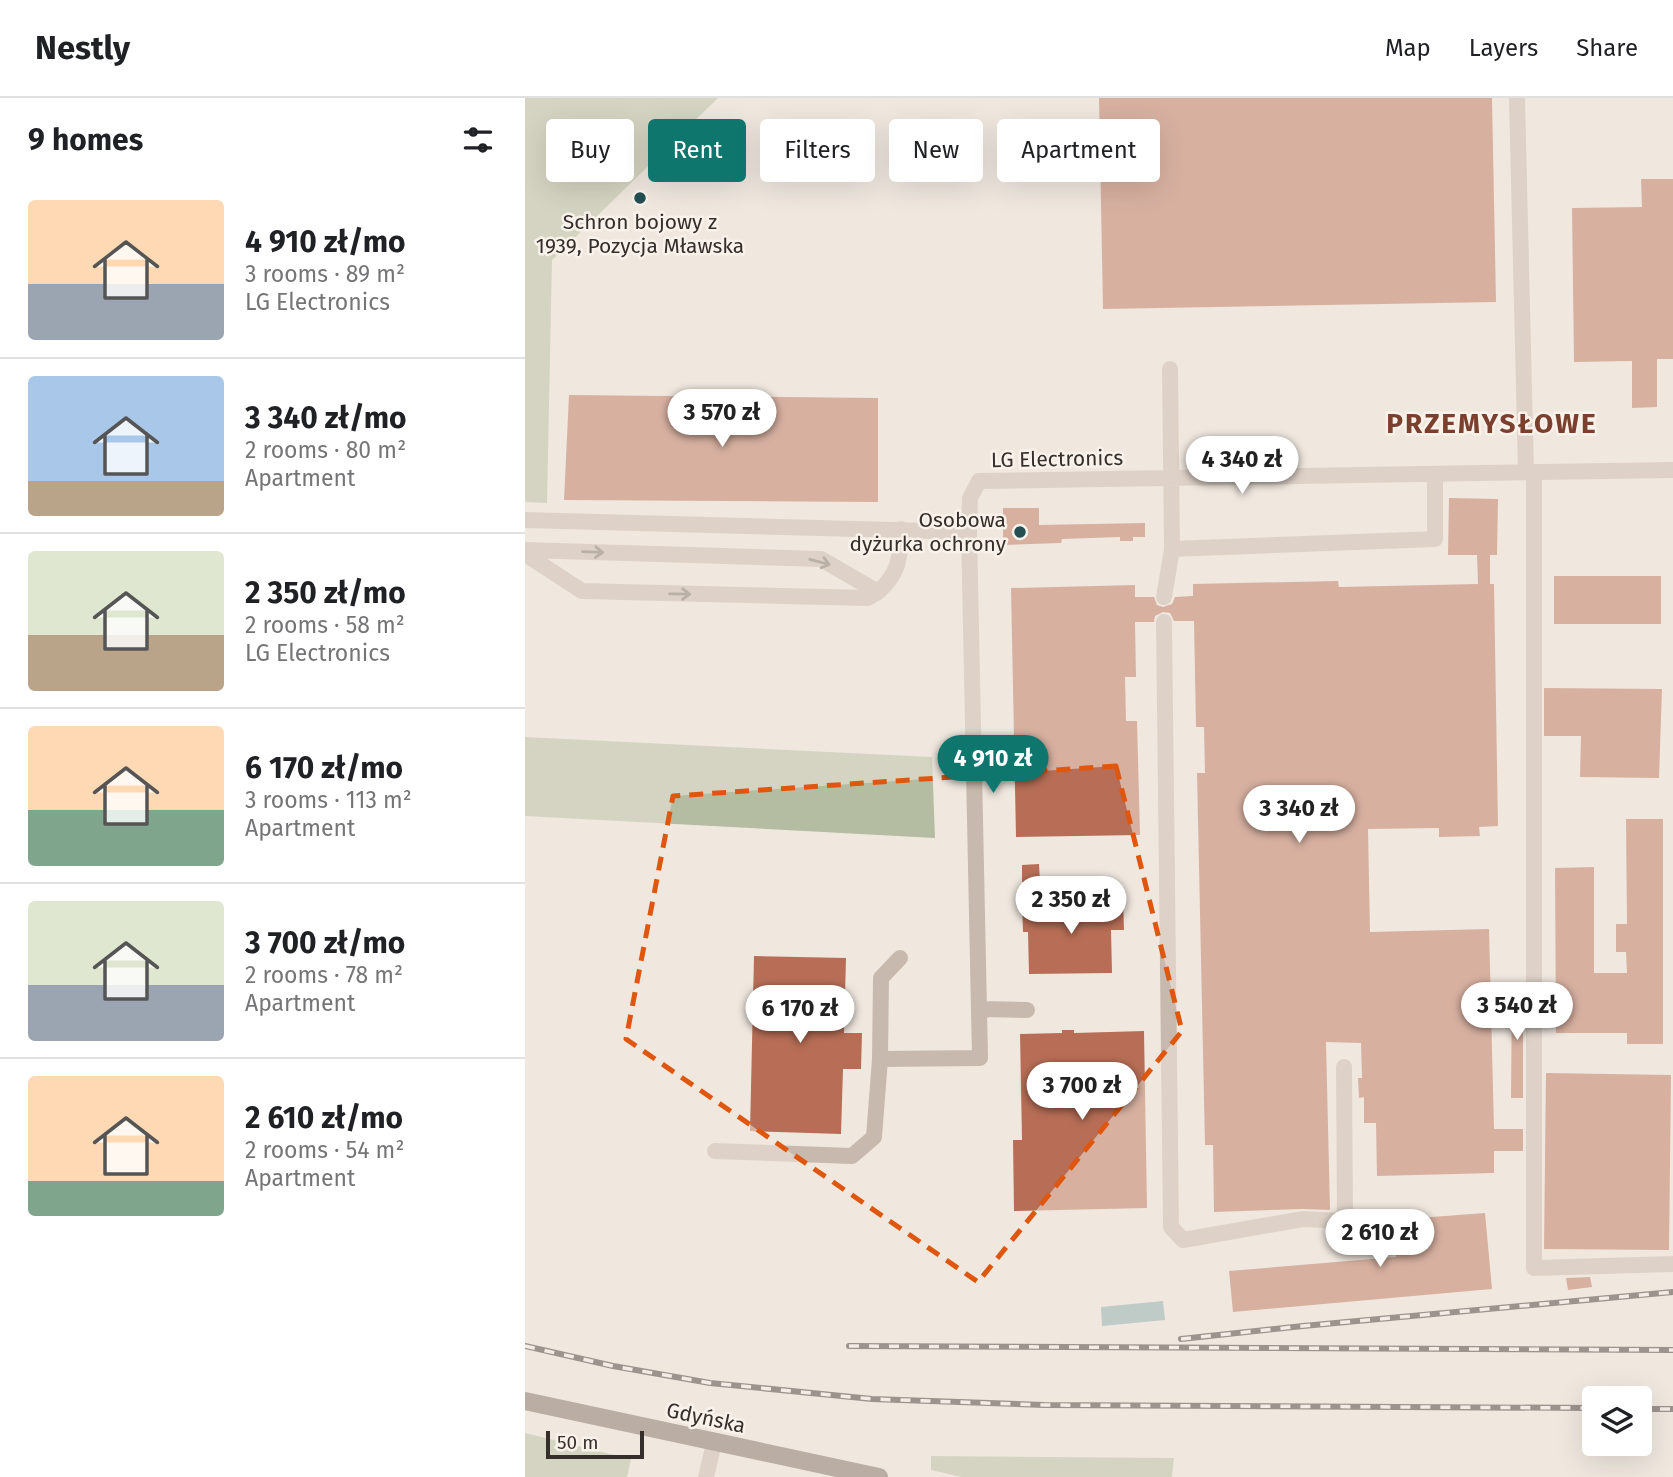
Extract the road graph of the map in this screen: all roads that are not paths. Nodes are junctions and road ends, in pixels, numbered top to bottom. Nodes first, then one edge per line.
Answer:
1 (1517, 98) edge
2 (1170, 369) dead end
3 (1673, 470) edge
4 (1530, 472) junction
5 (1435, 474) junction
6 (1173, 479) junction
7 (525, 520) edge
8 (901, 529) junction
9 (969, 532) junction
10 (1173, 549) junction
11 (525, 552) edge
12 (877, 592) junction
13 (1164, 597) dead end
14 (1164, 622) dead end
15 (900, 958) dead end
16 (979, 1009) junction
17 (1027, 1010) dead end
18 (880, 1059) junction
19 (1343, 1067) dead end
20 (715, 1151) dead end
21 (1673, 1264) edge
22 (525, 1401) edge
23 (714, 1443) junction
24 (706, 1477) edge
25 (879, 1477) edge

1 - 4 street
2 - 6 street
3 - 4 street, LG Electronics
4 - 5 street, LG Electronics
4 - 21 street
5 - 6 street, LG Electronics
5 - 10 street
6 - 9 street, LG Electronics
6 - 10 street
7 - 8 street
8 - 9 street
8 - 12 street
9 - 16 street, LG Electronics
10 - 13 street
11 -> 12 street
11 -> 12 street
14 - 19 street
15 - 18 street
16 - 17 street
16 - 18 street, LG Electronics
18 - 20 street
22 - 23 main road, Gdyńska
23 - 24 street
23 - 25 main road, Gdyńska

